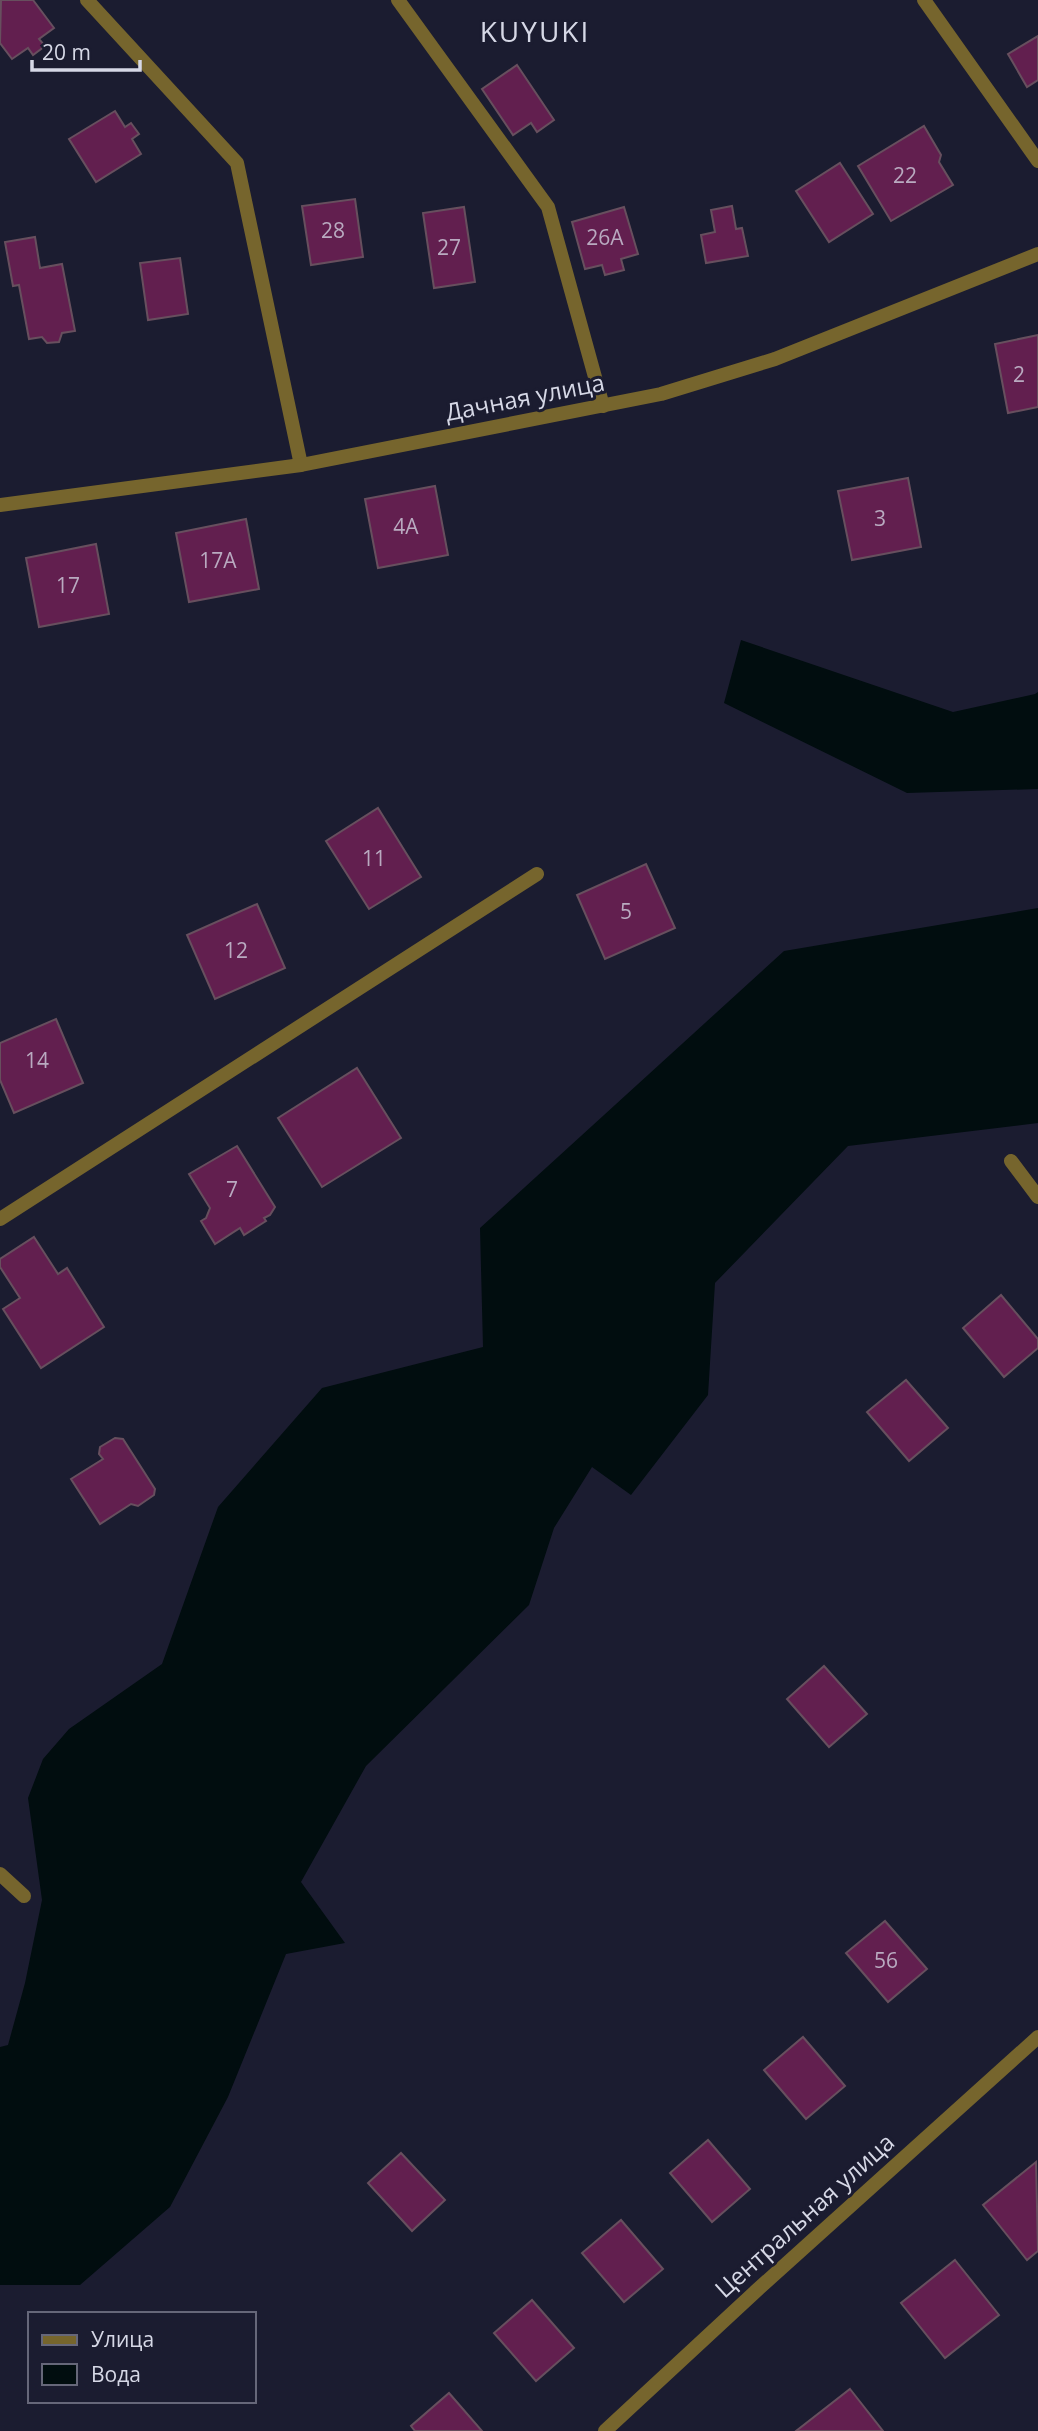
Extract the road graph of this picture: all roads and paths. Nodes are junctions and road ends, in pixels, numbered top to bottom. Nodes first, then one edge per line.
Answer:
1 (87, 0) edge
2 (398, 0) edge
3 (924, 0) edge
4 (1038, 161) edge
5 (1038, 254) edge
6 (603, 405) junction
7 (301, 465) junction
8 (0, 505) edge
9 (537, 873) dead end
10 (1011, 1161) dead end
11 (1038, 1197) edge
12 (0, 1219) edge
13 (0, 1874) edge
14 (24, 1896) dead end
15 (1038, 2037) edge
16 (605, 2431) edge

1 - 7 street
2 - 6 street
3 - 4 street
5 - 6 street, Дачная улица
6 - 7 street, Дачная улица
7 - 8 street, Дачная улица
9 - 12 street
10 - 11 street
13 - 14 street
15 - 16 street, Центральная улица

